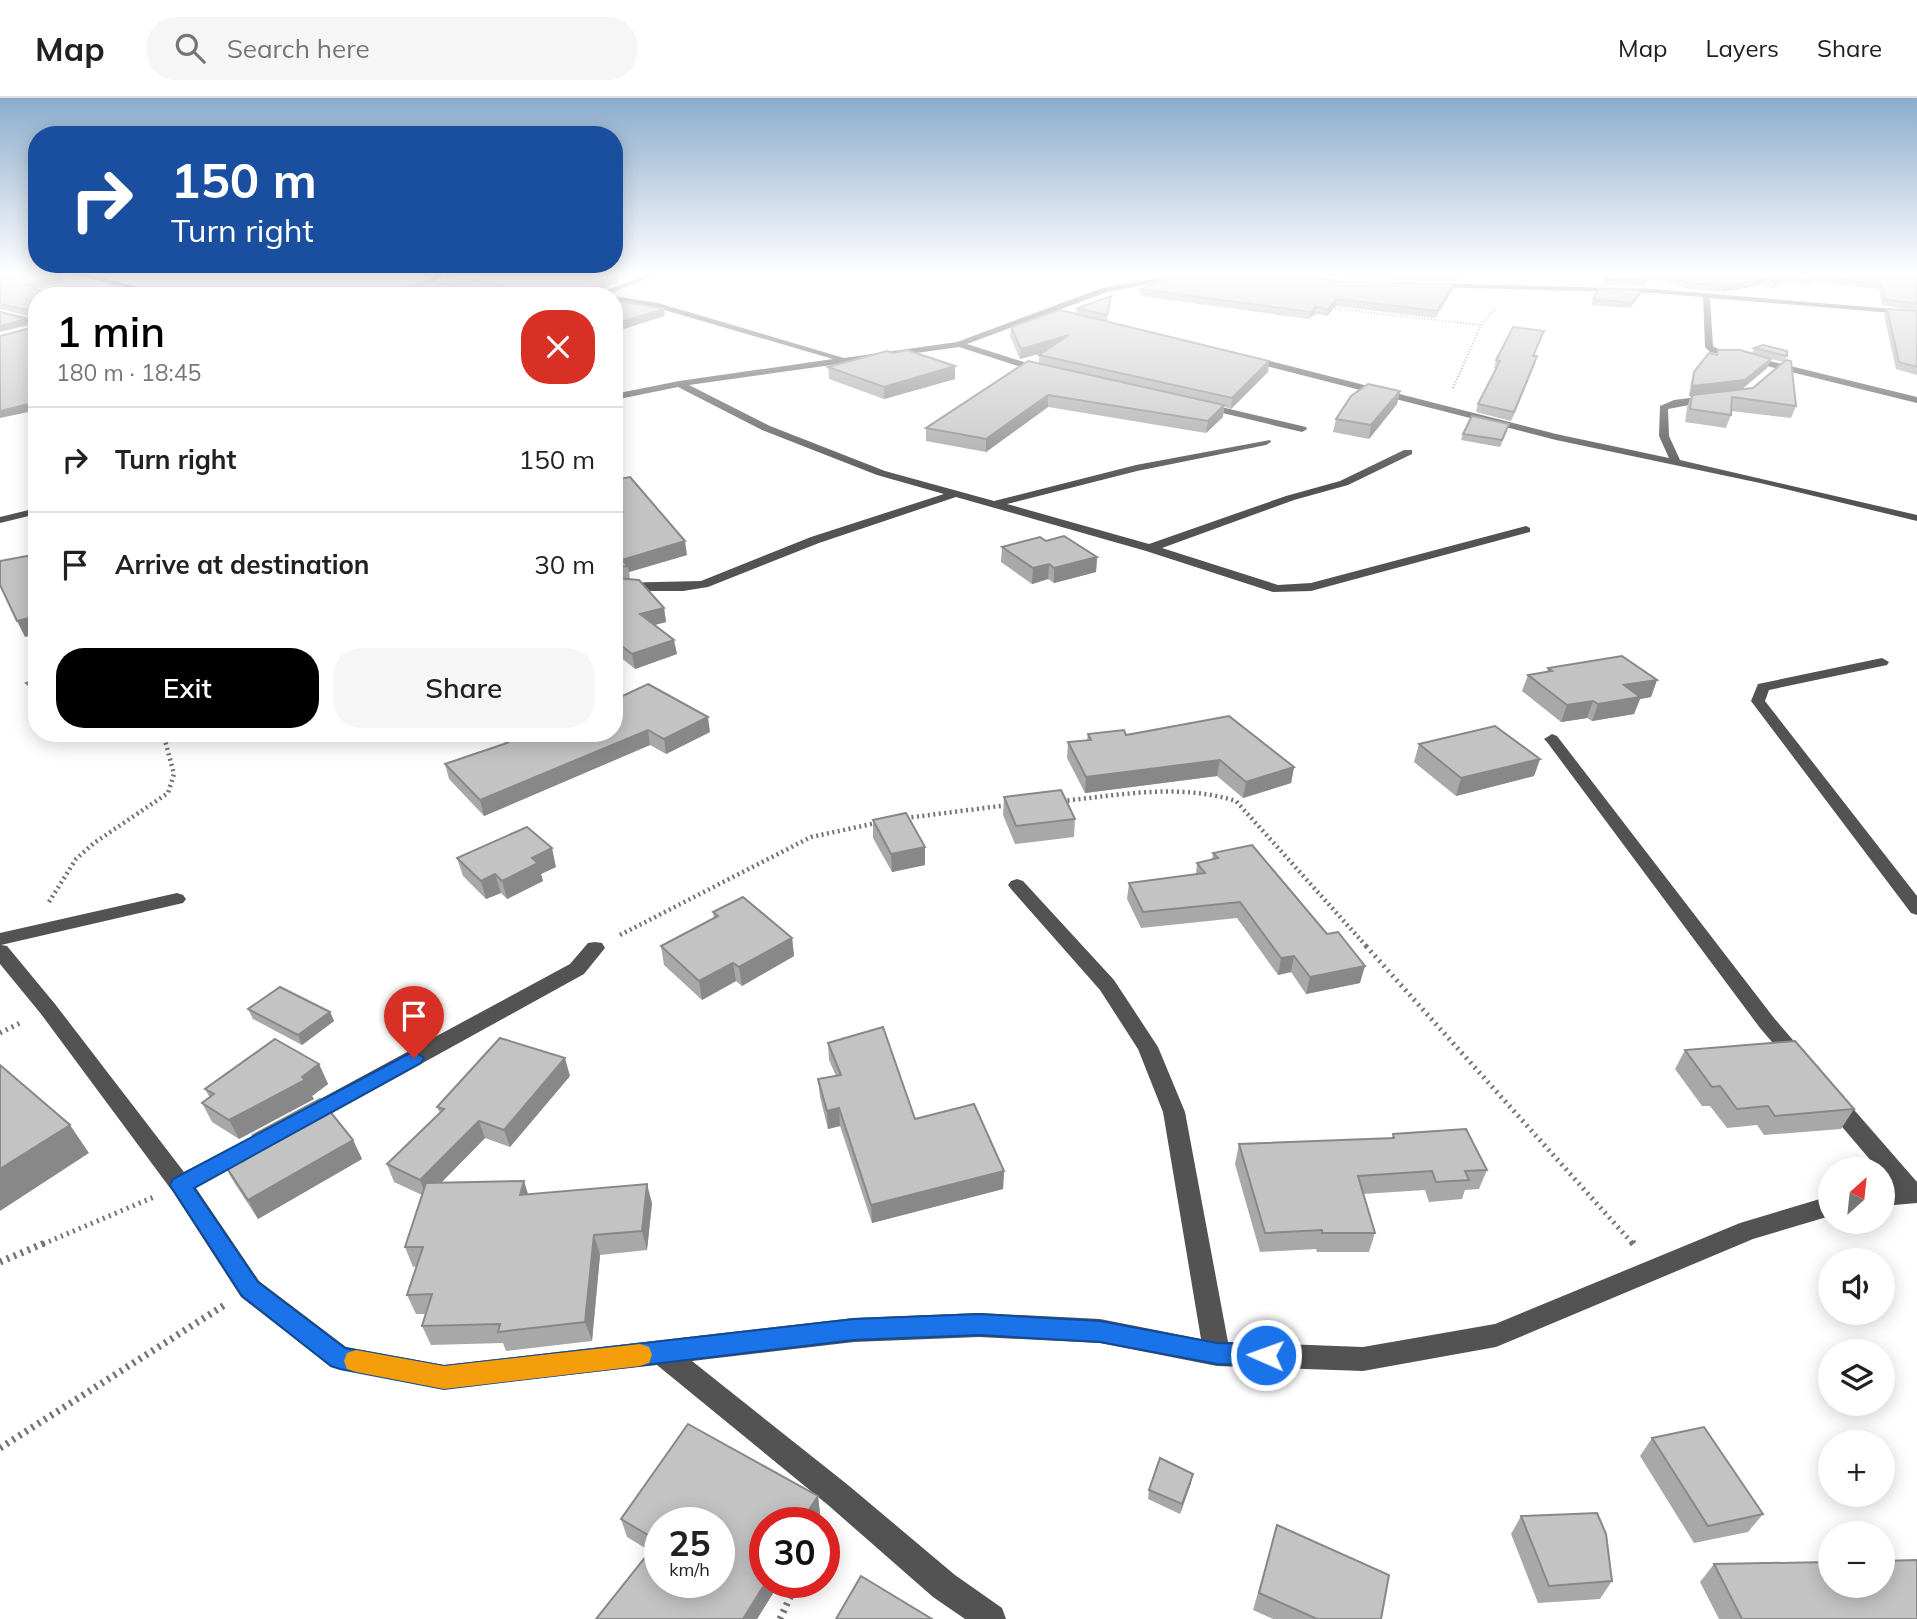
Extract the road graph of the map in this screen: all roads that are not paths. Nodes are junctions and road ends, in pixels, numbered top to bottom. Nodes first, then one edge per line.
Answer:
1 (793, 345) edge
2 (954, 345) edge
3 (963, 345) edge
4 (1709, 345) edge
5 (1240, 357) edge
6 (848, 361) junction
7 (1777, 368) junction
8 (1059, 374) edge
9 (1768, 376) edge
10 (679, 384) junction
11 (623, 395) edge
12 (1723, 397) edge
13 (1917, 401) edge
14 (1187, 402) edge
15 (1302, 429) dead end
16 (1266, 442) dead end
17 (1408, 452) dead end
18 (1676, 461) junction
19 (952, 495) junction
20 (995, 504) junction
21 (28, 513) edge
22 (1917, 518) edge
23 (0, 520) edge
24 (1526, 530) dead end
25 (1150, 548) junction
26 (623, 587) edge
27 (1882, 662) dead end
28 (1552, 739) dead end
29 (1017, 885) dead end
30 (177, 899) dead end
31 (1917, 909) edge
32 (0, 939) edge
33 (595, 948) road end
34 (0, 951) edge
35 (289, 1126) edge
36 (265, 1139) edge
37 (181, 1185) junction
38 (1914, 1192) edge
39 (1895, 1194) edge
40 (1818, 1210) edge
41 (661, 1352) junction
42 (1217, 1353) junction
43 (991, 1619) edge

1 - 6 street
2 - 6 street
3 - 8 street
4 - 7 street
5 - 18 street
6 - 10 street
7 - 9 street
7 - 13 street
10 - 11 street
10 - 19 street
12 - 18 street
14 - 15 street
16 - 20 street
17 - 25 street
18 - 22 street
19 - 20 street
19 - 26 street
20 - 25 street
21 - 23 street
24 - 25 street
27 - 31 street
28 - 38 street
29 - 42 street
30 - 32 street
33 - 35 street
34 - 37 street
36 - 37 street
37 - 41 street
38 - 39 street
40 - 42 street
41 - 42 street
41 - 43 street

